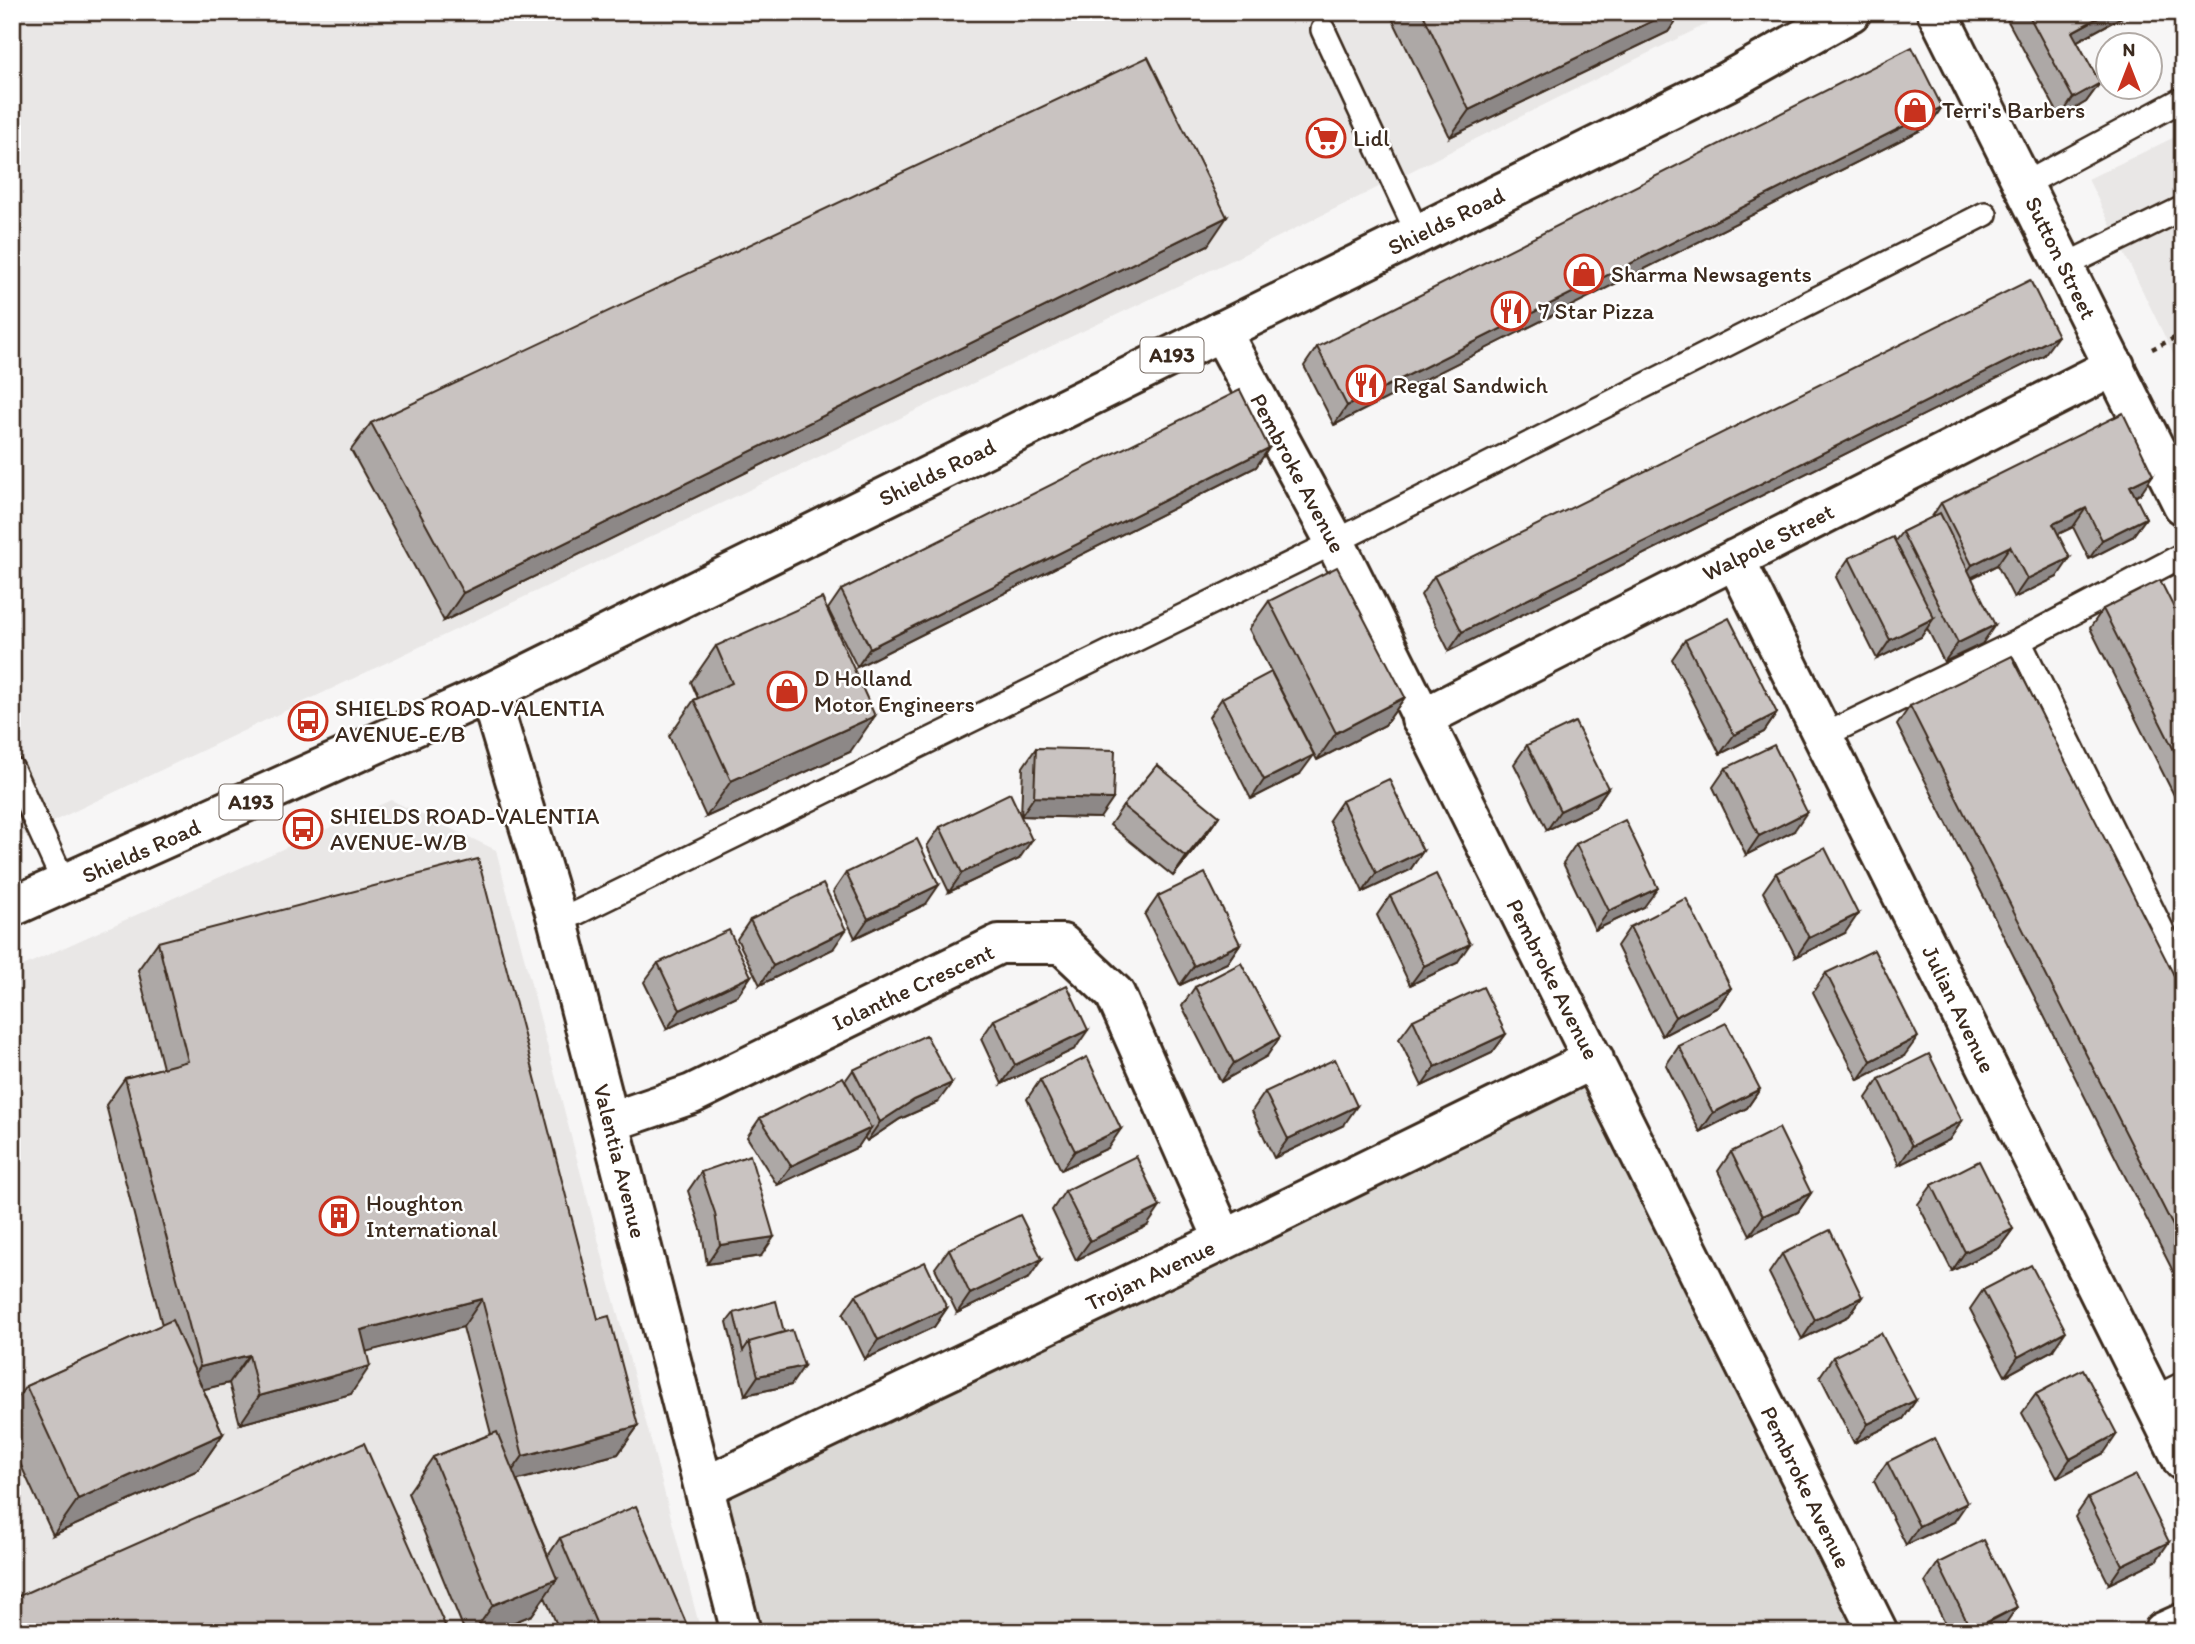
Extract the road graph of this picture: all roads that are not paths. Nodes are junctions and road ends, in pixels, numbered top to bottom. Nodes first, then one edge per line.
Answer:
1 (1851, 12) edge
2 (1937, 12) edge
3 (1323, 30) dead end
4 (2183, 99) edge
5 (2025, 184) junction
6 (2183, 208) edge
7 (1985, 214) dead end
8 (1419, 234) junction
9 (2064, 266) junction
10 (1221, 331) junction
11 (2115, 366) junction
12 (2183, 505) edge
13 (1335, 542) junction
14 (2183, 555) edge
15 (1735, 559) junction
16 (2019, 641) junction
17 (489, 693) junction
18 (1421, 719) junction
19 (1825, 735) junction
20 (12, 769) edge
21 (65, 885) junction
22 (15, 898) edge
23 (558, 922) junction
24 (2183, 974) edge
25 (1594, 1059) junction
26 (610, 1122) junction
27 (1224, 1240) junction
28 (2167, 1392) edge
29 (2183, 1461) edge
30 (704, 1487) junction
31 (2183, 1623) edge
32 (741, 1632) edge
33 (1878, 1632) edge
34 (2163, 1632) edge

1 - 8 street, Shields Road / A193
2 - 5 street, Sutton Street
3 - 8 lane
4 - 5 lane
5 - 9 street, Sutton Street
6 - 9 lane
7 - 13 lane
8 - 10 street, Shields Road / A193
9 - 11 street, Sutton Street
10 - 13 street, Pembroke Avenue
10 - 17 street, Shields Road / A193
11 - 12 street, Sutton Street
11 - 15 street, Walpole Street
13 - 18 street, Pembroke Avenue
13 - 23 lane
14 - 16 lane
15 - 18 street, Walpole Street
15 - 19 street, Julian Avenue
16 - 19 lane
16 - 24 lane
17 - 21 street, Shields Road / A193
17 - 23 street, Valentia Avenue
18 - 25 street, Pembroke Avenue
19 - 28 street, Julian Avenue
20 - 21 lane
21 - 22 street, Shields Road / A193
23 - 26 street, Valentia Avenue
25 - 27 street, Trojan Avenue
25 - 33 street, Pembroke Avenue
26 - 27 street, Iolanthe Crescent
26 - 30 street, Valentia Avenue
27 - 30 street, Trojan Avenue
28 - 29 street, Julian Avenue
30 - 32 street, Valentia Avenue
31 - 34 street

